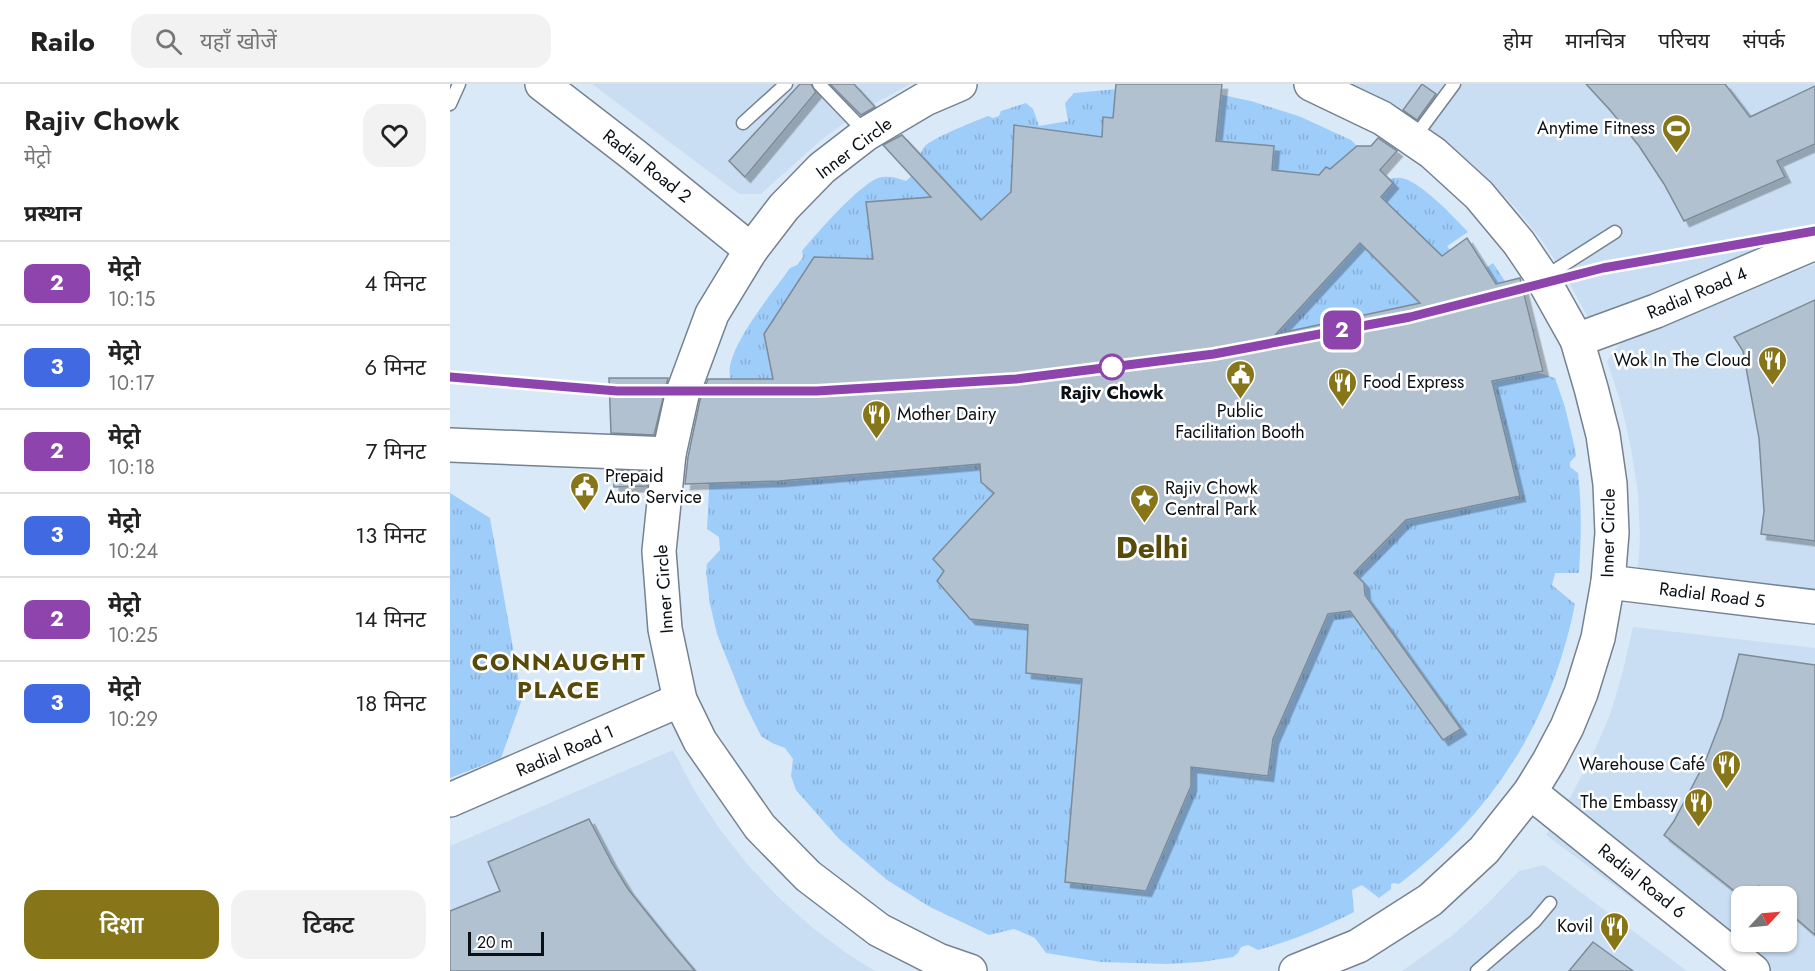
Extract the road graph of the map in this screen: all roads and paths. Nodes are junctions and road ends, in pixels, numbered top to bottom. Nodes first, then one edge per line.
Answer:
1 (459, 84) edge
2 (542, 84) edge
3 (786, 84) edge
4 (819, 84) edge
5 (960, 84) edge
6 (1311, 84) edge
7 (1454, 84) edge
8 (450, 104) edge
9 (742, 123) dead end
10 (866, 134) junction
11 (1414, 139) junction
12 (1615, 232) dead end
13 (1815, 243) edge
14 (751, 250) junction
15 (1543, 278) junction
16 (1577, 340) junction
17 (450, 445) edge
18 (669, 454) junction
19 (1608, 582) junction
20 (1815, 607) edge
21 (680, 700) junction
22 (1530, 792) junction
23 (450, 800) edge
24 (1550, 903) dead end
25 (970, 971) edge
26 (1296, 971) edge
27 (1477, 971) edge
28 (1753, 971) edge

1 - 8 lane
2 - 14 street, Radial Road 2
3 - 9 lane
4 - 10 lane
5 - 10 street, Inner Circle
6 - 11 street, Inner Circle
7 - 11 lane
10 - 14 street, Inner Circle
11 - 15 street, Inner Circle
12 - 15 lane
13 - 16 street, Radial Road 4
14 - 18 street, Inner Circle
15 - 16 street, Inner Circle
16 - 19 street, Inner Circle
17 - 18 street
18 - 21 street, Inner Circle
19 - 20 street, Radial Road 5
19 - 22 street, Inner Circle
21 - 23 street, Radial Road 1
21 - 25 street, Inner Circle
22 - 26 street, Inner Circle
22 - 28 street, Radial Road 6
24 - 27 lane

